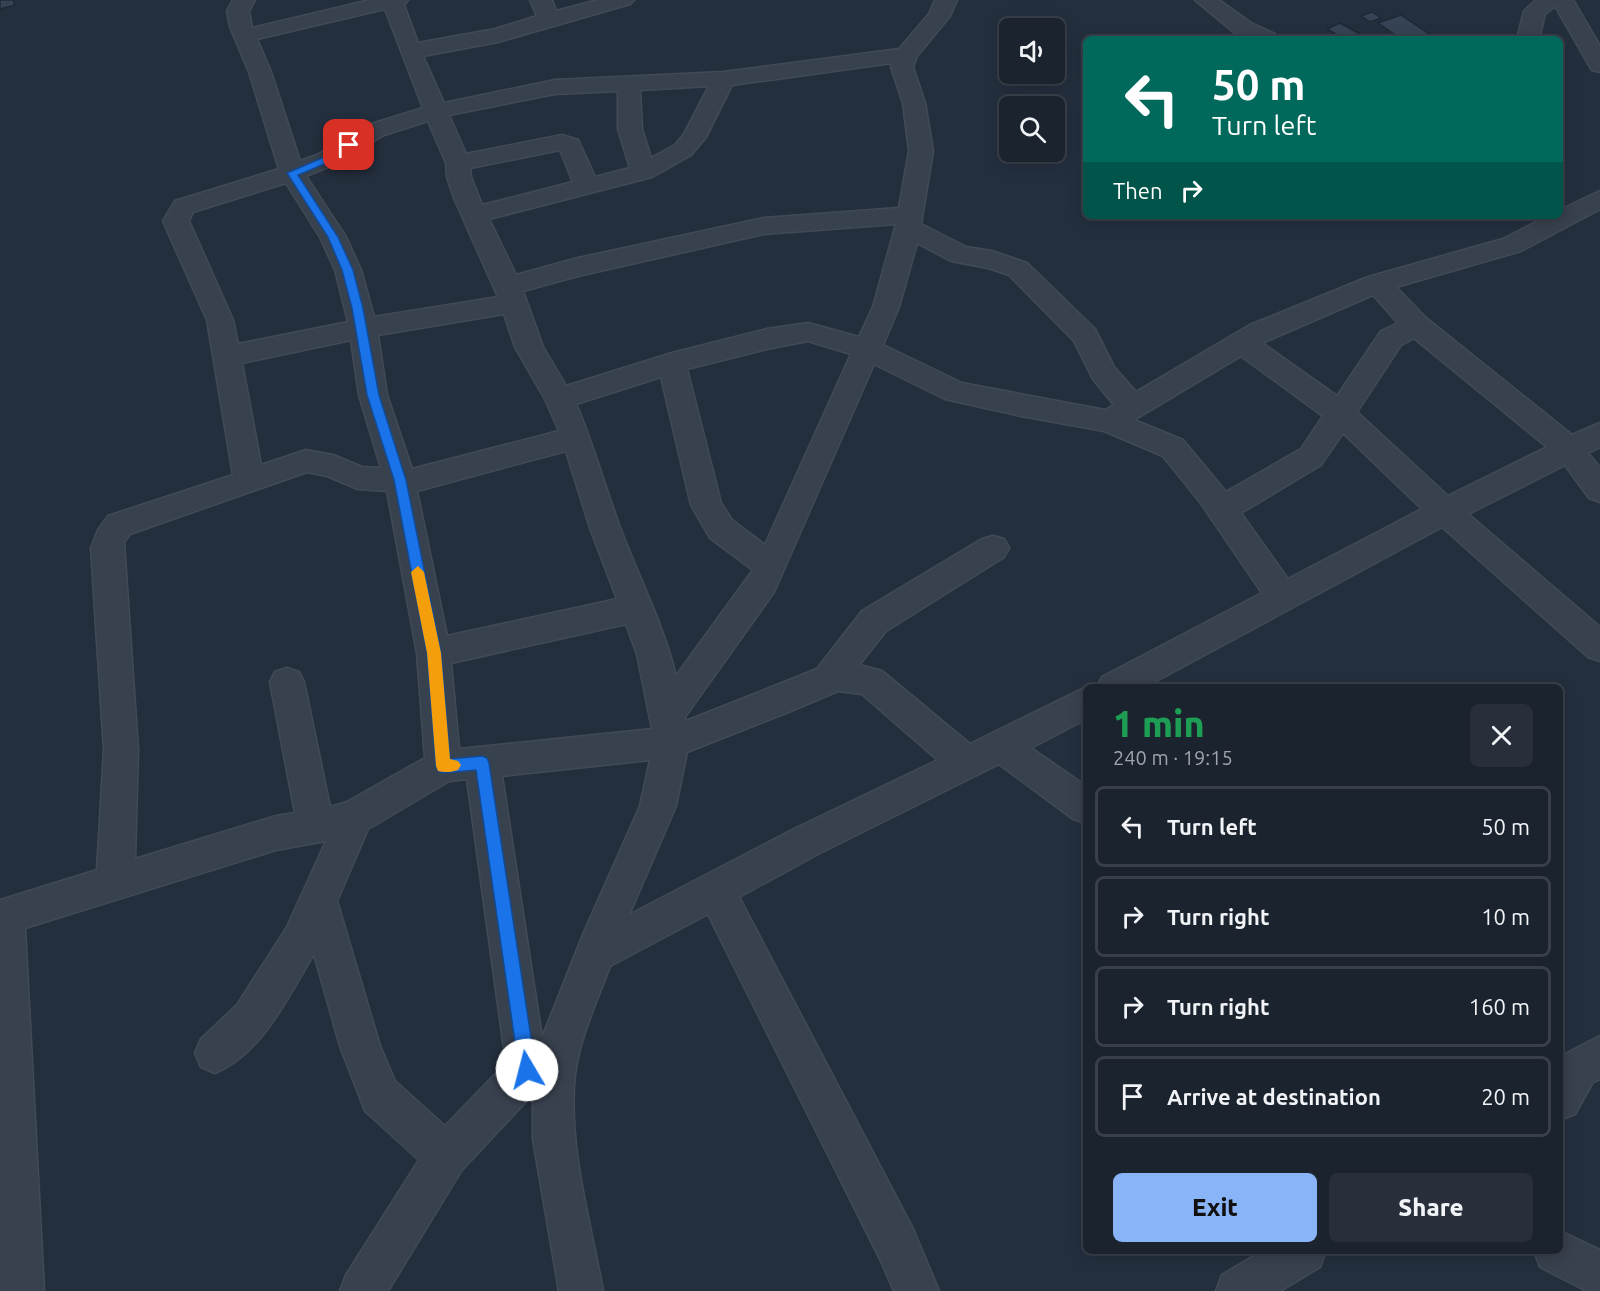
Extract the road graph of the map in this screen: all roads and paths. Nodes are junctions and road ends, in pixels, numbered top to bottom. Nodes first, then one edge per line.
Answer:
1 (244, 0) edge
2 (393, 0) edge
3 (623, 0) edge
4 (946, 0) edge
5 (1206, 0) edge
6 (1549, 0) edge
7 (1562, 0) edge
8 (545, 9) edge
9 (244, 36) junction
10 (1260, 36) edge
11 (1529, 36) edge
12 (410, 51) junction
13 (906, 55) junction
14 (1600, 65) edge
15 (724, 79) junction
16 (629, 85) junction
17 (436, 111) junction
18 (458, 164) junction
19 (643, 172) junction
20 (292, 173) junction
21 (586, 186) junction
22 (1600, 199) edge
23 (474, 215) junction
24 (1563, 216) edge
25 (1557, 219) edge
26 (908, 222) junction
27 (1377, 283) junction
28 (511, 295) junction
29 (1416, 325) junction
30 (363, 328) junction
31 (1242, 343) junction
32 (867, 349) junction
33 (226, 356) junction
34 (672, 363) junction
35 (559, 399) junction
36 (1340, 413) junction
37 (1120, 414) junction
38 (1600, 434) edge
39 (576, 437) junction
40 (1570, 450) junction
41 (400, 480) junction
42 (249, 481) junction
43 (1600, 490) edge
44 (1222, 509) junction
45 (1445, 512) junction
46 (993, 549) dead end
47 (771, 566) junction
48 (1283, 598) junction
49 (636, 608) junction
50 (1600, 647) edge
51 (434, 653) junction
52 (829, 679) junction
53 (287, 682) dead end
54 (1120, 684) edge
55 (1083, 704) edge
56 (670, 728) junction
57 (1001, 746) junction
58 (482, 763) junction
59 (967, 763) junction
60 (443, 766) junction
61 (1083, 805) edge
62 (355, 817) junction
63 (316, 826) junction
64 (115, 883) junction
65 (715, 889) junction
66 (318, 900) junction
67 (596, 953) junction
68 (214, 1053) dead end
69 (1599, 1057) edge
70 (544, 1060) junction
71 (1563, 1094) edge
72 (446, 1156) junction
73 (1299, 1254) edge
74 (1562, 1254) edge
75 (1600, 1274) edge
76 (22, 1291) edge
77 (362, 1291) edge
78 (581, 1291) edge
79 (917, 1291) edge
80 (1238, 1291) edge

1 - 9 street
2 - 9 street
2 - 12 street
3 - 8 street
4 - 13 street
5 - 10 street
6 - 11 street
7 - 14 street
8 - 12 street
9 - 20 street
12 - 17 street
13 - 15 street
13 - 26 street
15 - 16 street
15 - 19 street
16 - 17 street
16 - 19 street
17 - 18 street
17 - 20 street
18 - 21 street
18 - 23 street
19 - 21 street
20 - 30 street
20 - 33 street
21 - 23 street
22 - 24 street
23 - 28 street
25 - 27 street
26 - 28 street
26 - 32 street
26 - 37 street
27 - 29 street
27 - 31 street
28 - 30 street
28 - 35 street
29 - 36 street
29 - 40 street
30 - 33 street
30 - 41 street
31 - 36 street
31 - 37 street
32 - 34 street
32 - 37 street
32 - 47 street
33 - 42 street
34 - 35 street
34 - 47 street
35 - 39 street
36 - 44 street
36 - 45 street
37 - 44 street
38 - 40 street
39 - 41 street
39 - 49 street
40 - 43 street
40 - 45 street
41 - 42 street
41 - 51 street
42 - 64 street
44 - 48 street
45 - 48 street
45 - 50 street
46 - 52 street
47 - 56 street
48 - 54 street
49 - 51 street
49 - 56 street
51 - 60 street
52 - 56 street
52 - 59 street
53 - 63 street
55 - 57 street
56 - 58 street
56 - 67 street
57 - 59 street
57 - 61 street
58 - 60 street
58 - 70 street
59 - 65 street
60 - 62 street
62 - 63 street
62 - 66 street
63 - 64 street
64 - 76 street
65 - 67 street
65 - 79 street
66 - 68 street
66 - 72 street
67 - 70 street
69 - 71 street
70 - 72 street
70 - 78 street
72 - 77 street
73 - 80 street
74 - 75 street

